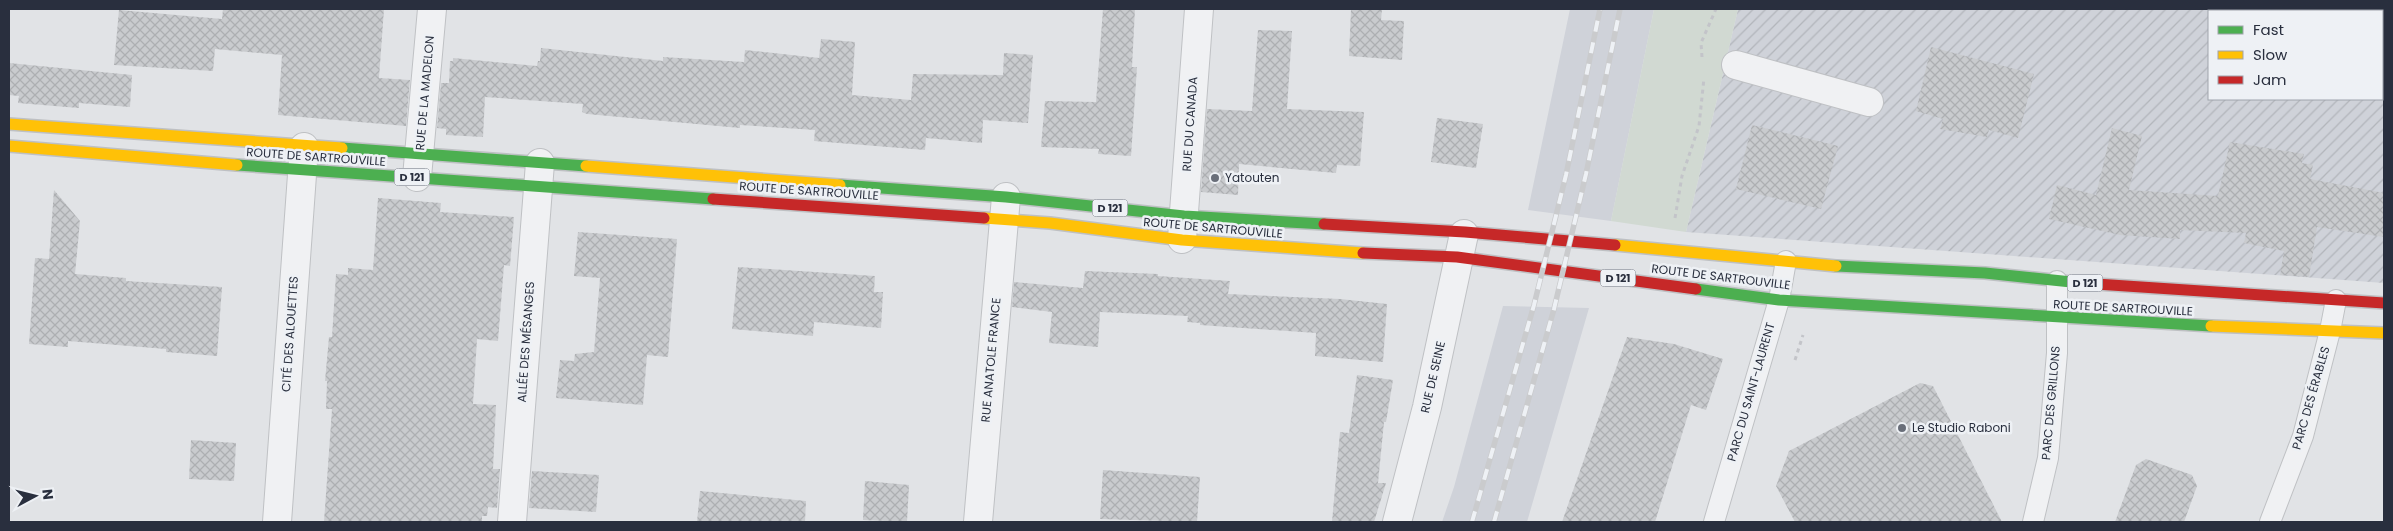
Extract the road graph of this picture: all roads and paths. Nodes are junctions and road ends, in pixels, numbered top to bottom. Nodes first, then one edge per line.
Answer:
1 (432, 9) edge
2 (1199, 9) edge
3 (1716, 9) edge
4 (1703, 60) dead end
5 (1736, 65) dead end
6 (1704, 76) dead end
7 (1869, 102) dead end
8 (9, 124) edge
9 (9, 146) edge
10 (303, 158) junction
11 (418, 166) junction
12 (539, 174) junction
13 (1005, 208) junction
14 (1183, 228) junction
15 (1465, 232) junction
16 (1662, 249) junction
17 (1458, 257) junction
18 (1786, 261) junction
19 (2057, 281) junction
20 (1779, 300) junction
21 (2336, 300) junction
22 (2384, 303) edge
23 (2056, 318) junction
24 (2330, 331) junction
25 (2384, 333) edge
26 (277, 522) edge
27 (512, 522) edge
28 (978, 522) edge
29 (1397, 522) edge
30 (1714, 522) edge
31 (2033, 522) edge
32 (2270, 522) edge

1 - 11 street, RUE DE LA MADELON
2 - 14 street, RUE DU CANADA
3 - 4 path
5 - 7 street
6 - 16 path
8 - 10 main road, ROUTE DE SARTROUVILLE / D 121
9 - 10 main road, ROUTE DE SARTROUVILLE / D 121
10 - 11 main road, ROUTE DE SARTROUVILLE / D 121
10 - 11 main road, ROUTE DE SARTROUVILLE / D 121
10 - 26 street, CITÉ DES ALOUETTES
11 - 12 main road, ROUTE DE SARTROUVILLE / D 121
11 - 12 main road, ROUTE DE SARTROUVILLE / D 121
12 - 13 main road, ROUTE DE SARTROUVILLE / D 121
12 - 13 main road, ROUTE DE SARTROUVILLE / D 121
12 - 27 street, ALLÉE DES MÉSANGES
13 - 14 main road, ROUTE DE SARTROUVILLE / D 121
13 - 14 main road, ROUTE DE SARTROUVILLE / D 121
13 - 28 street, RUE ANATOLE FRANCE
14 - 15 main road, ROUTE DE SARTROUVILLE / D 121
14 - 17 main road, ROUTE DE SARTROUVILLE / D 121
15 - 16 main road, ROUTE DE SARTROUVILLE / D 121
15 - 17 street, RUE DE SEINE
16 - 18 main road, ROUTE DE SARTROUVILLE / D 121
17 - 20 main road, ROUTE DE SARTROUVILLE / D 121
17 - 29 street, RUE DE SEINE
18 - 19 main road, ROUTE DE SARTROUVILLE / D 121
18 - 20 lane, PARC DU SAINT-LAURENT
19 - 21 main road, ROUTE DE SARTROUVILLE / D 121
19 - 23 lane, PARC DES GRILLONS
20 - 23 main road, ROUTE DE SARTROUVILLE / D 121
20 - 30 lane, PARC DU SAINT-LAURENT
21 - 22 main road, ROUTE DE SARTROUVILLE / D 121
21 - 24 lane, PARC DES ÉRABLES
23 - 24 main road, ROUTE DE SARTROUVILLE / D 121
23 - 31 lane, PARC DES GRILLONS
24 - 25 main road, ROUTE DE SARTROUVILLE / D 121
24 - 32 lane, PARC DES ÉRABLES

